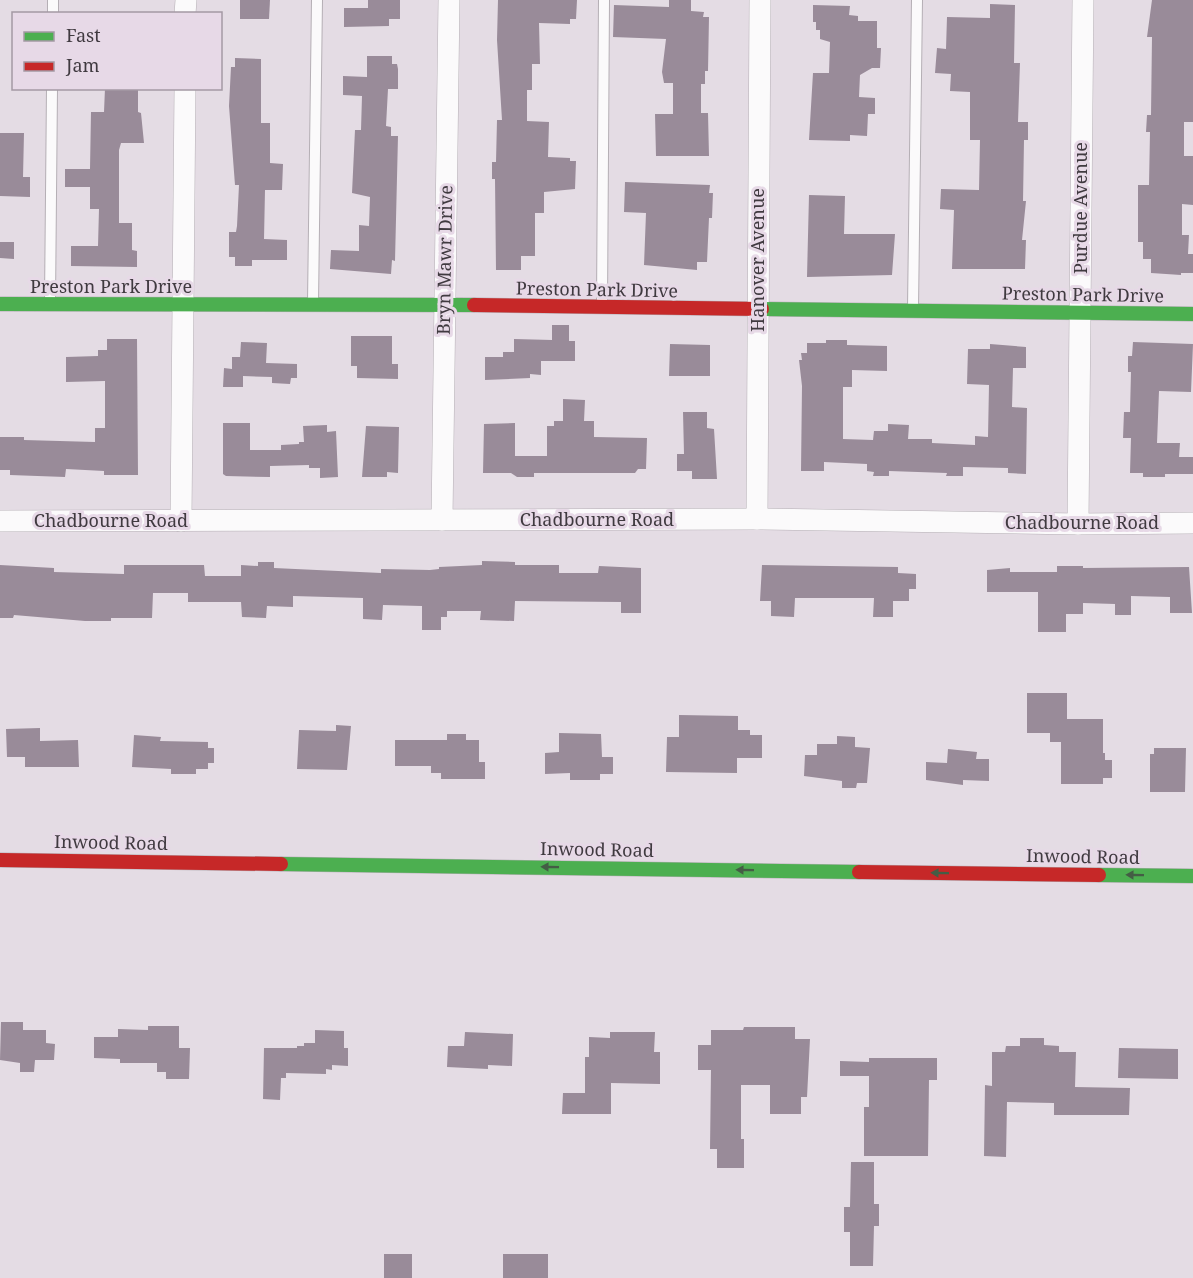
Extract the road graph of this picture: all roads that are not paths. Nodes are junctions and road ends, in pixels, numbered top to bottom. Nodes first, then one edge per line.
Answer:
1 (316, 0) edge
2 (449, 0) edge
3 (604, 0) edge
4 (760, 0) edge
5 (916, 0) edge
6 (1083, 0) edge
7 (52, 90) edge
8 (184, 90) edge
9 (0, 304) edge
10 (50, 305) junction
11 (182, 305) junction
12 (313, 305) junction
13 (445, 305) junction
14 (602, 308) junction
15 (757, 310) junction
16 (913, 311) junction
17 (1080, 314) junction
18 (1193, 314) edge
19 (756, 519) junction
20 (442, 520) junction
21 (0, 521) edge
22 (181, 521) junction
23 (1193, 523) edge
24 (1078, 524) junction
25 (0, 860) edge
26 (264, 863) junction
27 (657, 869) junction
28 (1193, 876) edge
29 (263, 881) dead end
30 (657, 886) dead end
31 (946, 888) dead end
32 (980, 888) dead end

1 - 12 lane
2 - 13 street, Bryn Mawr Drive
3 - 14 lane
4 - 15 street, Hanover Avenue
5 - 16 lane
6 - 17 street, Purdue Avenue
7 - 10 lane
8 - 11 street
9 - 10 main road, Preston Park Drive
10 - 11 main road, Preston Park Drive
11 - 12 main road, Preston Park Drive
11 - 22 street
12 - 13 main road, Preston Park Drive
13 - 14 main road, Preston Park Drive
13 - 20 street, Bryn Mawr Drive
14 - 15 main road, Preston Park Drive
15 - 16 main road, Preston Park Drive
15 - 19 street, Hanover Avenue
16 - 17 main road, Preston Park Drive
17 - 18 main road, Preston Park Drive
17 - 24 street, Purdue Avenue
19 - 20 street, Chadbourne Road
19 - 24 street, Chadbourne Road
20 - 22 street, Chadbourne Road
21 - 22 street, Chadbourne Road
23 - 24 street, Chadbourne Road
25 - 26 main road, Inwood Road
27 -> 26 main road, Inwood Road
26 - 29 main road
28 -> 27 main road, Inwood Road
27 - 30 main road
31 - 32 main road

